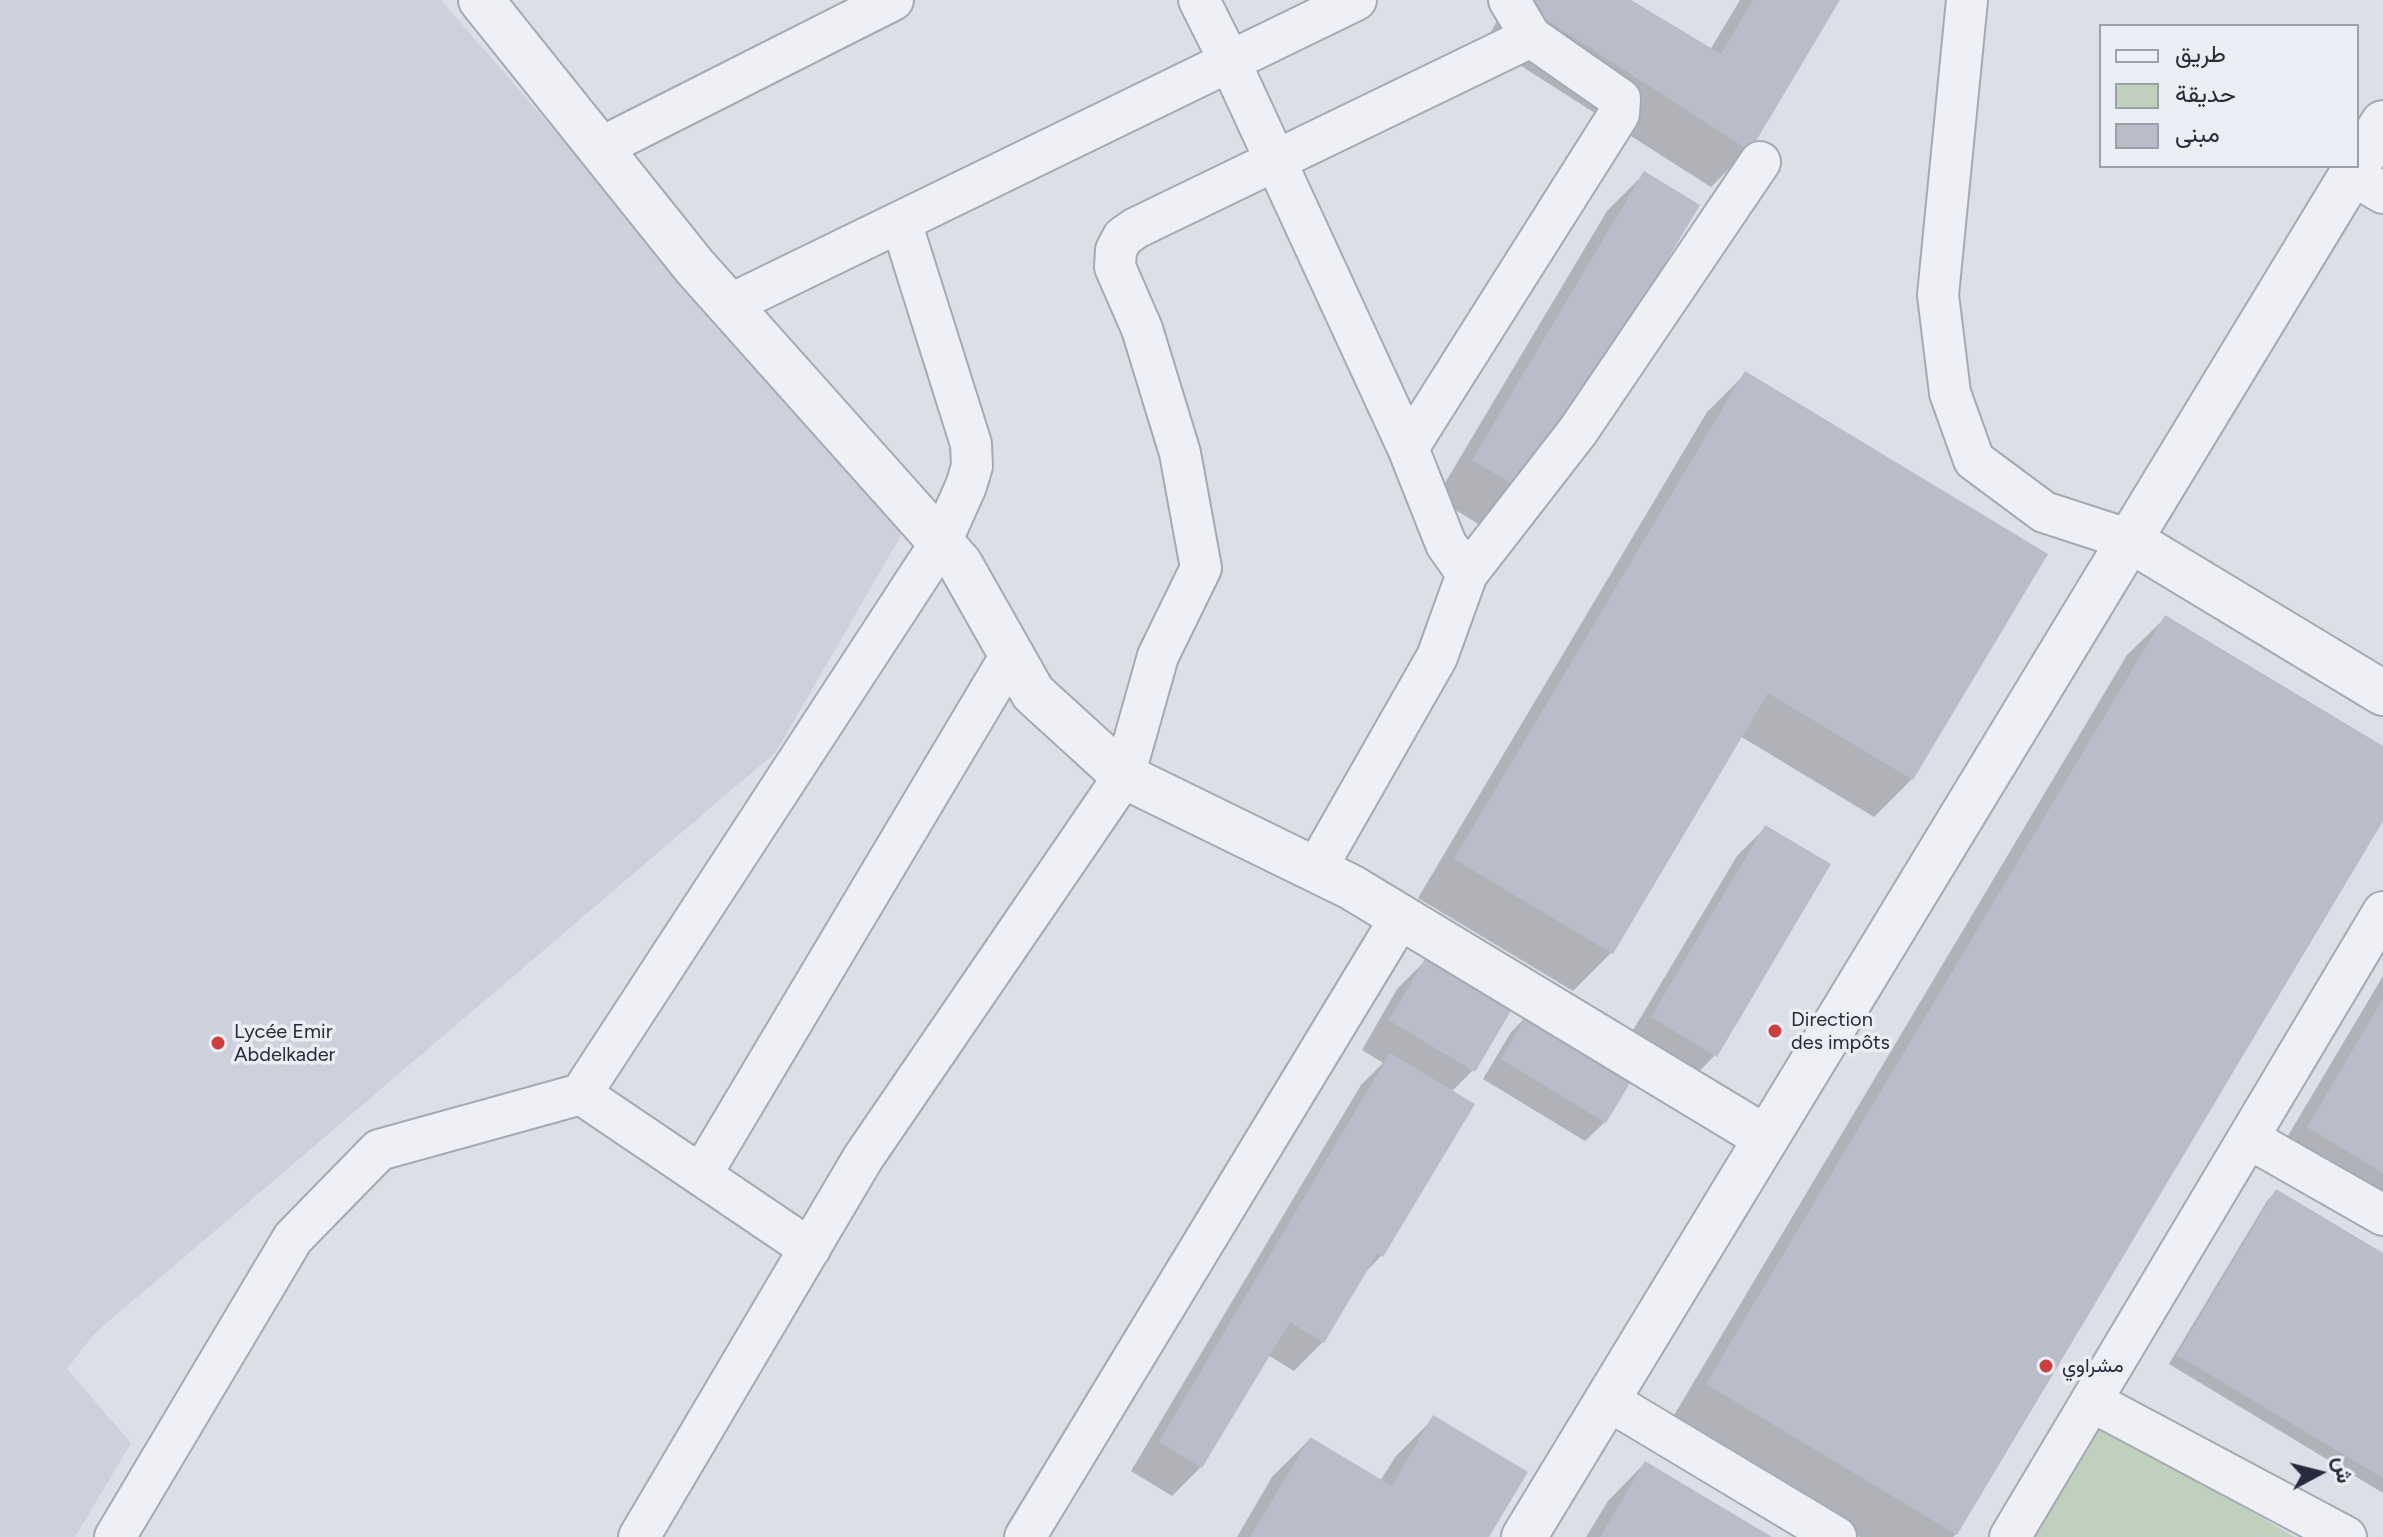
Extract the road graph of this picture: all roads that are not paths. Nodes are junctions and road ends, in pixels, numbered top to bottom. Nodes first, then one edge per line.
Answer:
1 (481, 0) edge
2 (893, 0) edge
3 (1199, 0) edge
4 (1356, 0) edge
5 (1509, 0) edge
6 (1967, 0) edge
7 (1531, 37) junction
8 (1230, 62) junction
9 (2383, 123) edge
10 (600, 148) junction
11 (1276, 160) junction
12 (1760, 162) dead end
13 (2367, 184) edge
14 (901, 222) junction
15 (729, 305) junction
16 (1408, 448) junction
17 (2130, 540) junction
18 (941, 542) junction
19 (1467, 574) junction
20 (1011, 655) junction
21 (2383, 693) edge
22 (1124, 776) junction
23 (1316, 869) junction
24 (2383, 912) edge
25 (1401, 917) junction
26 (581, 1094) junction
27 (1766, 1138) junction
28 (2248, 1138) junction
29 (701, 1175) junction
30 (2383, 1215) edge
31 (810, 1249) junction
32 (1606, 1399) junction
33 (2091, 1401) junction
34 (115, 1537) edge
35 (639, 1537) edge
36 (1025, 1537) edge
37 (1524, 1537) edge
38 (1836, 1537) edge
39 (2010, 1537) edge
40 (2346, 1537) edge

1 - 10 street
2 - 10 street
3 - 8 street
4 - 8 street
5 - 7 street
6 - 17 street
7 - 11 street
7 - 16 street
8 - 11 street
8 - 14 street
9 - 13 street
10 - 15 street
11 - 16 street
11 - 22 street
12 - 19 street
13 - 17 street
14 - 15 street
14 - 18 street
15 - 18 street
16 - 19 street
17 - 21 street
17 - 27 street
18 - 20 street
18 - 26 street
19 - 23 street
20 - 22 street
20 - 29 street
22 - 23 street
22 - 31 street
23 - 25 street
24 - 28 street
25 - 27 street
25 - 36 street
26 - 29 street
26 - 34 street
27 - 32 street
28 - 30 street
28 - 33 street
29 - 31 street
31 - 35 street
32 - 37 street
32 - 38 street
33 - 39 street
33 - 40 street

